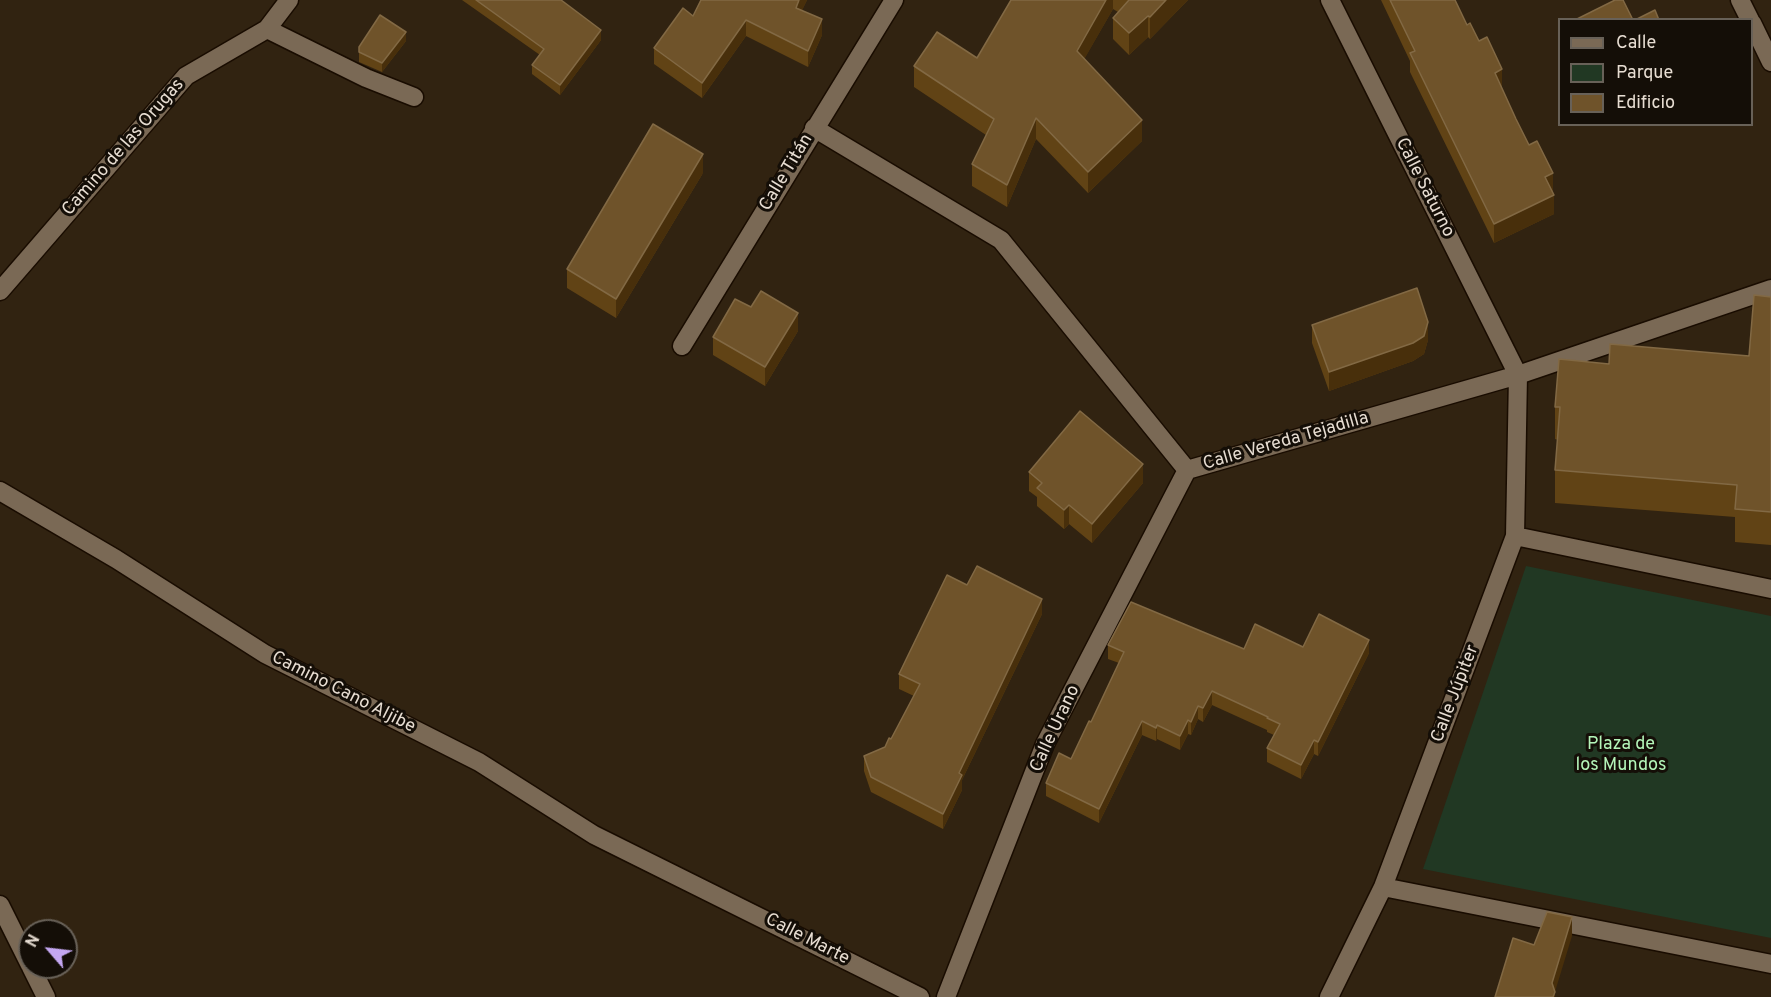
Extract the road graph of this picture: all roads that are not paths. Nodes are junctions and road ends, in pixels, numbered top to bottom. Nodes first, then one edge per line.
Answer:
1 (289, 0) edge
2 (894, 0) edge
3 (1330, 0) edge
4 (1740, 0) edge
5 (1749, 18) edge
6 (1753, 25) edge
7 (267, 29) junction
8 (1771, 62) edge
9 (414, 97) dead end
10 (814, 128) junction
11 (1771, 289) edge
12 (0, 291) edge
13 (682, 346) dead end
14 (1518, 375) junction
15 (1187, 470) junction
16 (0, 491) edge
17 (1515, 536) junction
18 (1771, 589) edge
19 (693, 884) joint
20 (1383, 887) junction
21 (0, 905) edge
22 (18, 942) edge
23 (1771, 964) edge
24 (37, 979) edge
25 (46, 997) edge
26 (920, 997) edge
27 (946, 997) edge
28 (1329, 997) edge

1 - 7 street, Camino de las Orugas
2 - 10 street, Calle Titán
3 - 14 street, Calle Saturno
4 - 5 street
6 - 8 street
7 - 9 street
7 - 12 street, Camino de las Orugas
10 - 13 street, Calle Titán
10 - 15 street, Calle Vereda Tejadilla
11 - 14 street, Calle Vereda Tejadilla
14 - 15 street, Calle Vereda Tejadilla
14 - 17 street, Calle Júpiter
15 - 27 street, Calle Urano
16 - 19 street, Camino Cano Aljibe
17 - 18 street
17 - 20 street, Calle Júpiter
19 - 26 street, Calle Marte
20 - 23 street
20 - 28 street, Calle Júpiter
21 - 22 street
24 - 25 street

